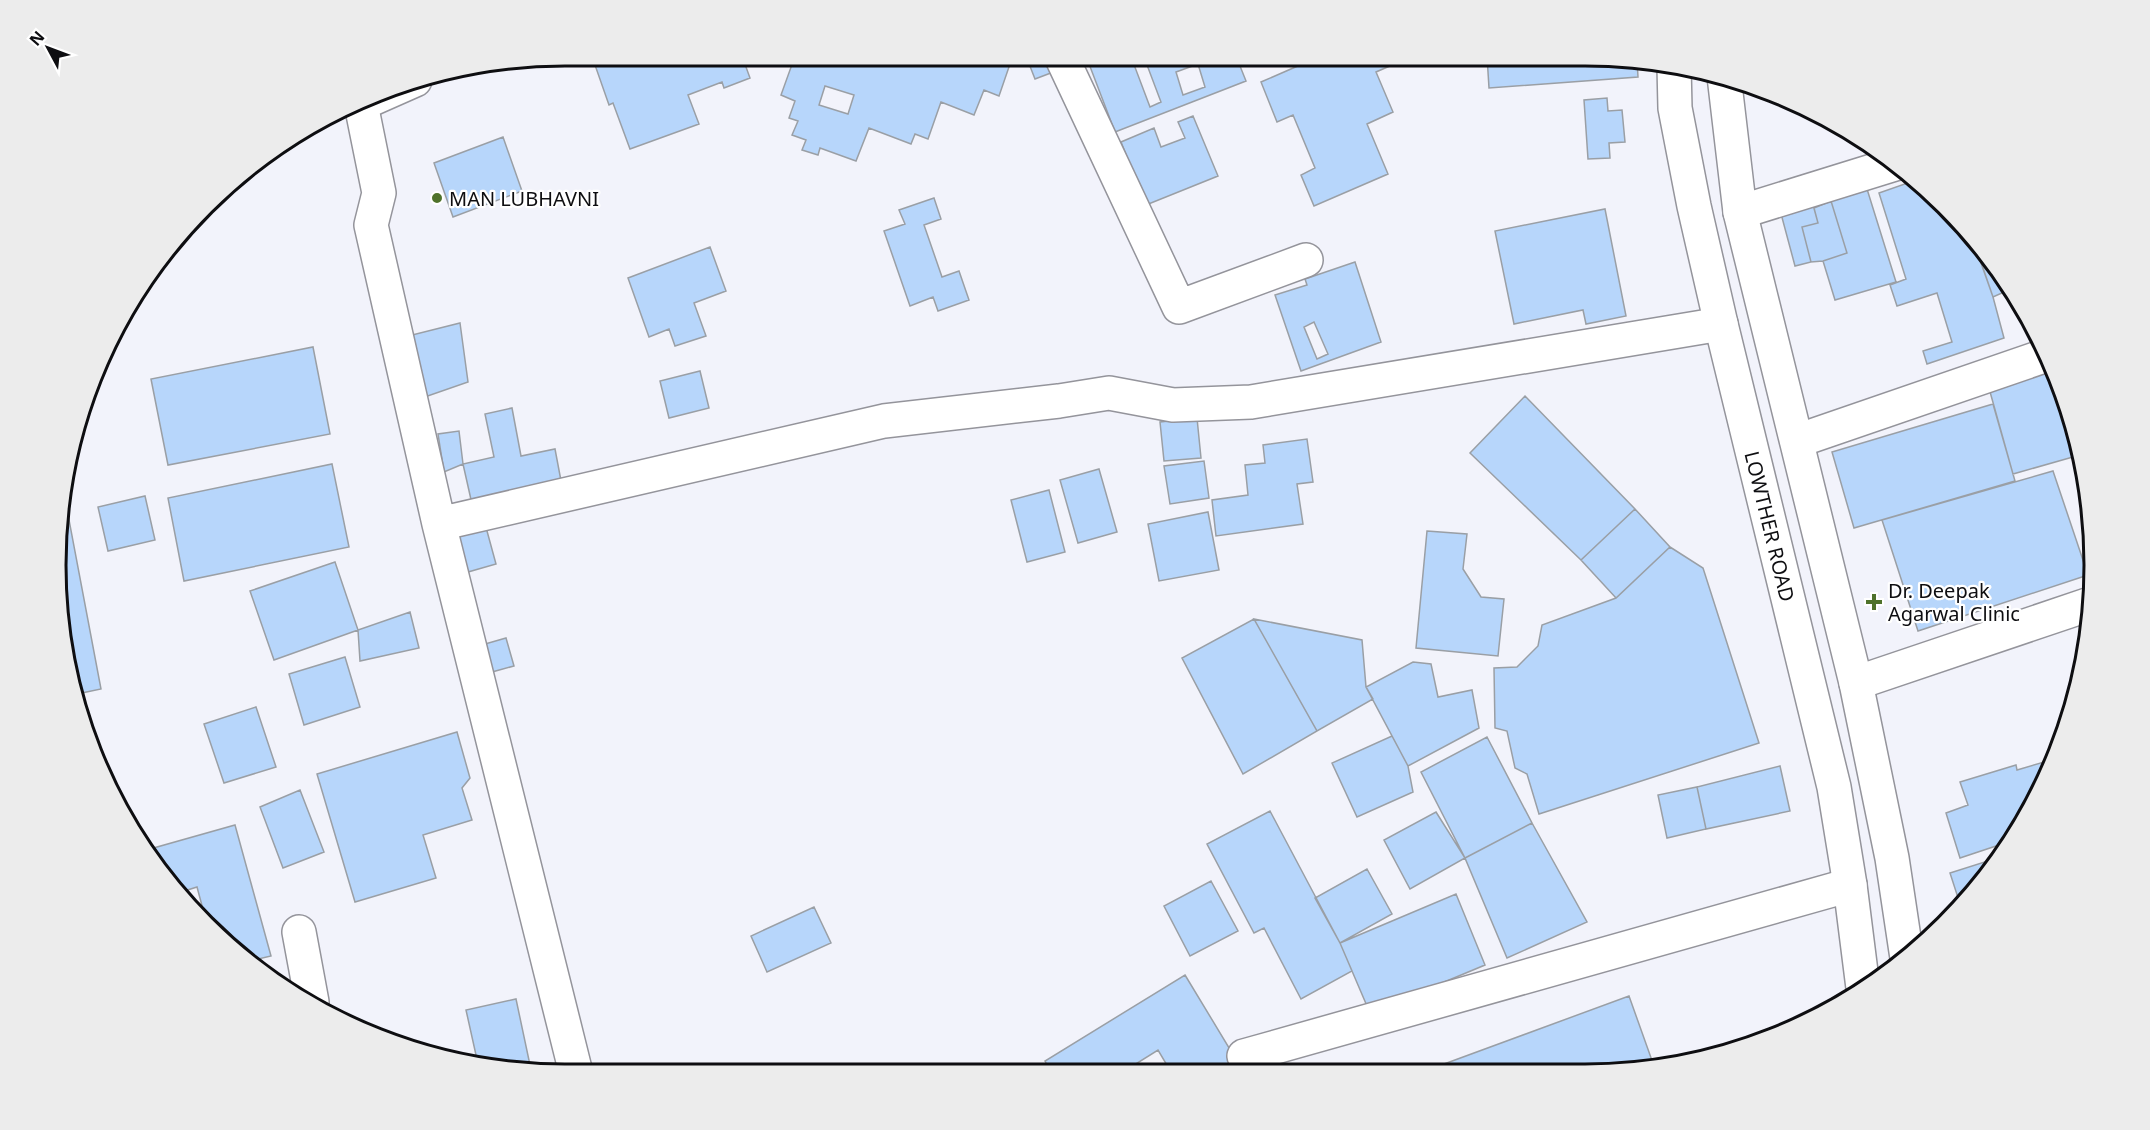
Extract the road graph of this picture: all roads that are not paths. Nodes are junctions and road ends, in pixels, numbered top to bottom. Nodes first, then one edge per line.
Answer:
1 (1066, 66) edge
2 (1674, 75) edge
3 (1725, 86) edge
4 (363, 109) edge
5 (1886, 167) edge
6 (1740, 212) junction
7 (1306, 260) dead end
8 (1721, 324) junction
9 (2039, 357) edge
10 (1797, 441) junction
11 (439, 524) junction
12 (2082, 607) edge
13 (1856, 683) junction
14 (1850, 885) junction
15 (298, 933) dead end
16 (1905, 948) edge
17 (1862, 980) edge
18 (310, 994) edge
19 (574, 1064) edge
20 (1248, 1064) edge

1 - 7 street
2 - 8 street, LOWTHER ROAD
3 - 6 street
4 - 11 street
5 - 6 street
6 - 10 street
8 - 11 street
8 - 14 street, LOWTHER ROAD
9 - 10 street
10 - 13 street
11 - 19 street
12 - 13 street
13 - 16 street
14 - 17 street, LOWTHER ROAD
14 - 20 street
15 - 18 street

